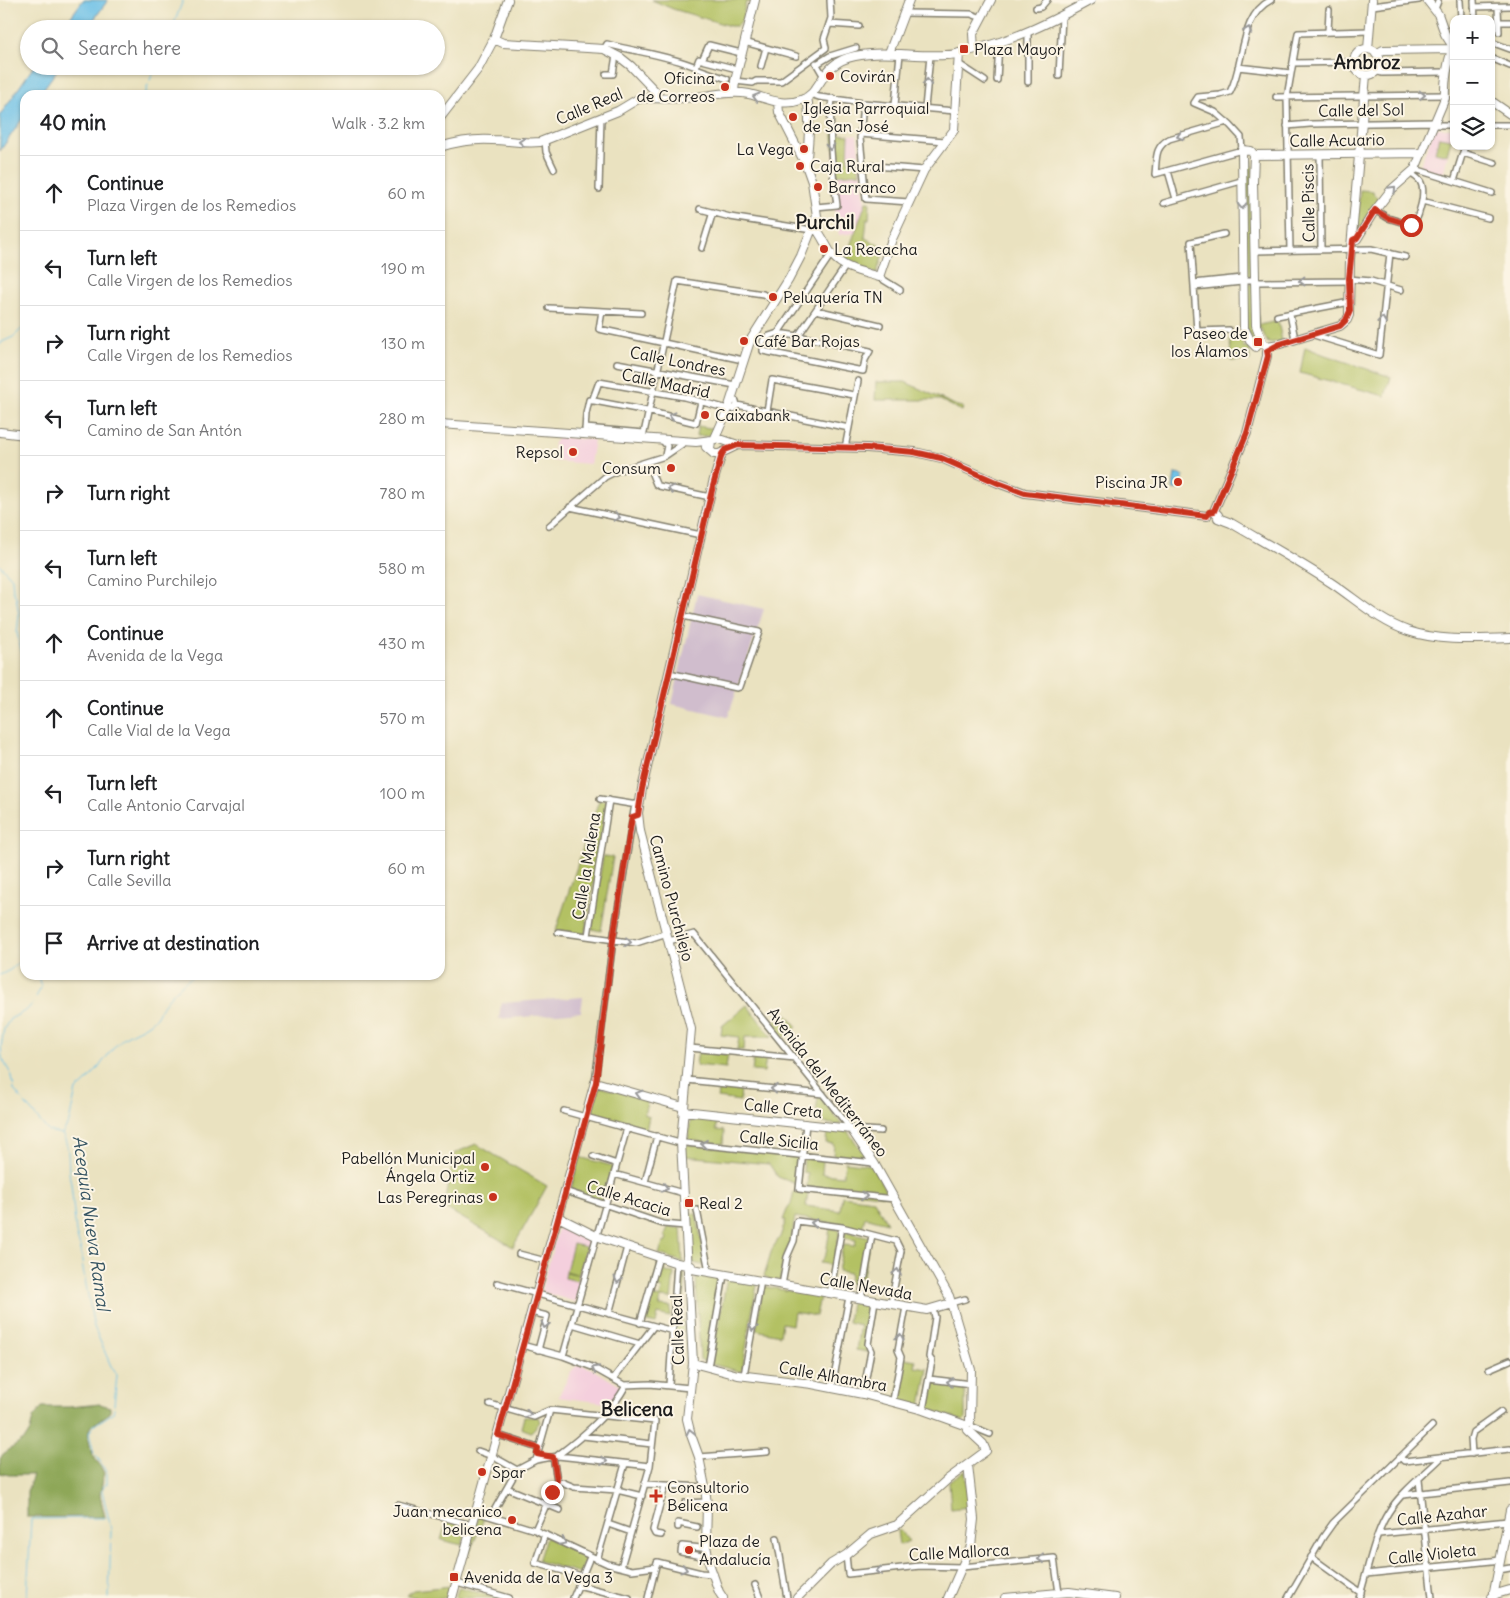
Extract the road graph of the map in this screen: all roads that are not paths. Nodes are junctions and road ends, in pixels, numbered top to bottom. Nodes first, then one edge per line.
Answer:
1 (508, 0) edge
2 (755, 0) edge
3 (830, 0) edge
4 (909, 0) edge
5 (991, 0) edge
6 (1047, 0) edge
7 (1091, 0) edge
8 (1271, 0) edge
9 (1419, 0) edge
10 (1427, 0) edge
11 (1474, 0) edge
12 (1438, 1) edge
13 (1460, 2) dead end
14 (1372, 3) edge
15 (1498, 6) junction
16 (1510, 6) edge
17 (1474, 7) junction
18 (1036, 8) dead end
19 (1435, 9) junction
20 (1329, 10) dead end
21 (904, 13) junction
22 (1461, 15) edge
23 (1475, 15) edge
24 (1062, 16) junction
25 (982, 18) junction
26 (1498, 22) junction
27 (1510, 22) edge
28 (829, 24) junction
29 (859, 26) dead end
30 (1370, 31) junction
31 (1028, 32) junction
32 (1328, 32) junction
33 (1499, 32) dead end
34 (494, 39) junction
35 (744, 42) junction
36 (999, 42) junction
37 (1450, 43) edge
38 (1495, 43) edge
39 (766, 48) junction
40 (856, 48) dead end
41 (604, 49) junction
42 (974, 49) junction
43 (1368, 49) junction
44 (1450, 49) edge
45 (1510, 49) edge
46 (741, 53) junction
47 (889, 53) junction
48 (959, 53) junction
49 (900, 54) junction
50 (1376, 54) junction
51 (616, 55) junction
52 (796, 56) dead end
53 (930, 56) junction
54 (839, 57) junction
55 (813, 58) junction
56 (1450, 59) edge
57 (702, 60) junction
58 (1495, 60) edge
59 (1354, 62) junction
60 (1293, 63) junction
61 (817, 64) junction
62 (959, 64) junction
63 (761, 66) dead end
64 (1510, 66) edge
65 (696, 67) junction
66 (1238, 67) junction
67 (737, 70) junction
68 (1375, 71) junction
69 (1446, 72) junction
70 (1291, 73) junction
71 (606, 74) dead end
72 (823, 75) junction
73 (1366, 75) junction
74 (1059, 76) dead end
75 (731, 80) junction
76 (984, 80) dead end
77 (997, 80) dead end
78 (1028, 82) dead end
79 (734, 92) junction
80 (1450, 95) edge
81 (808, 96) junction
82 (1364, 96) junction
83 (1287, 97) junction
84 (655, 98) junction
85 (832, 98) junction
86 (1276, 98) dead end
87 (778, 103) junction
88 (863, 103) junction
89 (1495, 104) edge
90 (895, 105) junction
91 (925, 108) junction
92 (955, 111) junction
93 (445, 112) edge
94 (1510, 114) edge
95 (601, 117) junction
96 (1227, 122) junction
97 (1361, 123) junction
98 (1434, 123) junction
99 (1450, 125) edge
100 (1495, 125) edge
101 (1510, 125) edge
102 (1288, 126) junction
103 (860, 134) junction
104 (545, 140) junction
105 (945, 141) junction
106 (445, 146) edge
107 (1464, 150) edge
108 (804, 153) junction
109 (1421, 153) junction
110 (1463, 153) junction
111 (1242, 154) junction
112 (1320, 154) junction
113 (1359, 154) junction
114 (1288, 155) junction
115 (1254, 156) junction
116 (1495, 163) dead end
117 (863, 165) junction
118 (554, 169) dead end
119 (924, 170) junction
120 (1168, 171) junction
121 (1412, 171) junction
122 (1241, 181) junction
123 (1454, 181) junction
124 (599, 189) dead end
125 (1492, 193) dead end
126 (1176, 199) junction
127 (1422, 201) junction
128 (909, 202) junction
129 (1164, 203) dead end
130 (816, 208) junction
131 (700, 209) dead end
132 (1376, 209) junction
133 (713, 212) junction
134 (1488, 218) dead end
135 (813, 228) junction
136 (1224, 234) dead end
137 (1353, 240) junction
138 (702, 248) dead end
139 (1351, 249) junction
140 (1322, 250) junction
141 (1256, 251) junction
142 (1290, 251) junction
143 (832, 253) junction
144 (1390, 253) junction
145 (1405, 257) dead end
146 (845, 267) junction
147 (879, 277) junction
148 (1244, 280) junction
149 (1256, 280) junction
150 (1349, 280) junction
151 (1194, 285) junction
152 (1386, 285) junction
153 (900, 290) dead end
154 (1400, 290) dead end
155 (774, 301) junction
156 (1350, 302) junction
157 (549, 308) dead end
158 (816, 310) junction
159 (602, 311) junction
160 (642, 313) dead end
161 (1290, 314) junction
162 (1277, 316) dead end
163 (880, 325) dead end
164 (1229, 330) dead end
165 (778, 333) junction
166 (1314, 335) junction
167 (798, 336) junction
168 (1295, 339) junction
169 (750, 341) junction
170 (763, 341) junction
171 (663, 343) junction
172 (1264, 351) junction
173 (743, 360) junction
174 (616, 362) dead end
175 (657, 370) junction
176 (858, 381) dead end
177 (735, 385) junction
178 (653, 391) junction
179 (854, 396) junction
180 (731, 399) junction
181 (590, 400) junction
182 (702, 402) junction
183 (737, 405) junction
184 (728, 409) junction
185 (649, 411) junction
186 (766, 411) junction
187 (445, 424) edge
188 (848, 428) junction
189 (585, 431) junction
190 (0, 432) edge
191 (599, 432) junction
192 (20, 434) edge
193 (662, 440) junction
194 (692, 442) junction
195 (718, 446) junction
196 (845, 448) junction
197 (665, 456) junction
198 (647, 462) junction
199 (710, 497) junction
200 (570, 507) junction
201 (1213, 515) junction
202 (549, 526) dead end
203 (701, 535) junction
204 (683, 616) junction
205 (1510, 638) edge
206 (669, 673) junction
207 (600, 799) dead end
208 (609, 800) junction
209 (637, 805) junction
210 (636, 832) junction
211 (558, 932) dead end
212 (588, 936) junction
213 (668, 937) junction
214 (613, 940) junction
215 (690, 1048) junction
216 (795, 1058) junction
217 (687, 1080) junction
218 (596, 1082) junction
219 (823, 1094) junction
220 (683, 1109) junction
221 (564, 1111) dead end
222 (586, 1116) junction
223 (806, 1124) junction
224 (627, 1128) junction
225 (851, 1129) junction
226 (881, 1131) dead end
227 (657, 1136) junction
228 (681, 1142) junction
229 (802, 1155) junction
230 (593, 1156) dead end
231 (874, 1163) junction
232 (617, 1164) junction
233 (614, 1174) junction
234 (644, 1182) junction
235 (565, 1191) junction
236 (682, 1193) junction
237 (895, 1199) junction
238 (605, 1205) junction
239 (697, 1210) dead end
240 (558, 1217) junction
241 (685, 1226) junction
242 (842, 1227) junction
243 (872, 1235) junction
244 (596, 1236) junction
245 (627, 1246) junction
246 (520, 1254) dead end
247 (659, 1257) junction
248 (546, 1261) junction
249 (677, 1263) junction
250 (688, 1266) junction
251 (706, 1270) junction
252 (724, 1275) junction
253 (733, 1275) junction
254 (761, 1281) junction
255 (497, 1283) dead end
256 (782, 1285) junction
257 (536, 1294) junction
258 (830, 1294) junction
259 (849, 1297) junction
260 (861, 1299) junction
261 (965, 1299) dead end
262 (875, 1301) junction
263 (951, 1303) junction
264 (891, 1304) junction
265 (578, 1305) junction
266 (906, 1307) junction
267 (933, 1309) junction
268 (531, 1312) junction
269 (609, 1314) junction
270 (640, 1323) junction
271 (572, 1324) junction
272 (652, 1327) junction
273 (673, 1331) junction
274 (640, 1344) junction
275 (522, 1345) junction
276 (538, 1350) junction
277 (563, 1356) junction
278 (1510, 1360) edge
279 (693, 1363) junction
280 (708, 1367) junction
281 (1489, 1369) dead end
282 (744, 1375) junction
283 (613, 1379) junction
284 (929, 1379) junction
285 (970, 1384) junction
286 (626, 1385) junction
287 (669, 1385) junction
288 (690, 1388) junction
289 (832, 1388) junction
290 (863, 1394) junction
291 (893, 1400) junction
292 (490, 1404) dead end
293 (505, 1408) junction
294 (550, 1410) junction
295 (923, 1410) junction
296 (1501, 1412) dead end
297 (602, 1415) junction
298 (969, 1426) junction
299 (1432, 1426) dead end
300 (990, 1434) dead end
301 (498, 1435) junction
302 (584, 1436) junction
303 (652, 1444) junction
304 (1510, 1449) edge
305 (478, 1451) dead end
306 (538, 1451) junction
307 (767, 1452) dead end
308 (1472, 1454) junction
309 (492, 1456) junction
310 (555, 1456) junction
311 (699, 1456) junction
312 (1442, 1457) junction
313 (1401, 1458) junction
314 (536, 1460) junction
315 (625, 1464) junction
316 (968, 1465) junction
317 (650, 1466) junction
318 (517, 1470) junction
319 (557, 1480) junction
320 (1419, 1480) junction
321 (1510, 1483) edge
322 (646, 1484) junction
323 (665, 1486) junction
324 (705, 1487) junction
325 (507, 1488) junction
326 (617, 1490) junction
327 (1420, 1494) junction
328 (1403, 1495) junction
329 (642, 1496) junction
330 (706, 1502) junction
331 (546, 1504) junction
332 (684, 1504) dead end
333 (398, 1506) dead end
334 (560, 1510) dead end
335 (1510, 1510) edge
336 (476, 1512) junction
337 (491, 1516) junction
338 (1508, 1521) junction
339 (472, 1524) junction
340 (608, 1524) junction
341 (678, 1527) dead end
342 (702, 1527) junction
343 (535, 1530) junction
344 (1425, 1530) junction
345 (631, 1532) junction
346 (544, 1534) junction
347 (1378, 1534) junction
348 (661, 1535) dead end
349 (777, 1538) dead end
350 (706, 1546) junction
351 (1507, 1547) edge
352 (708, 1554) junction
353 (846, 1556) junction
354 (590, 1557) junction
355 (1311, 1557) junction
356 (597, 1560) junction
357 (1501, 1560) junction
358 (656, 1564) junction
359 (1429, 1566) junction
360 (620, 1567) junction
361 (962, 1567) junction
362 (1510, 1568) edge
363 (1498, 1570) junction
364 (712, 1574) junction
365 (1366, 1574) junction
366 (582, 1576) junction
367 (457, 1583) junction
368 (578, 1585) junction
369 (755, 1586) dead end
370 (1510, 1590) edge
371 (1059, 1592) junction
372 (1360, 1596) edge
373 (1492, 1596) edge
374 (452, 1598) edge
375 (509, 1598) edge
376 (573, 1598) edge
377 (629, 1598) edge
378 (648, 1598) edge
379 (723, 1598) edge
380 (760, 1598) edge
381 (787, 1598) edge
382 (797, 1598) edge
383 (948, 1598) edge
384 (1005, 1598) edge
385 (1011, 1598) edge
386 (1115, 1598) edge
387 (1288, 1598) edge
388 (1432, 1598) edge

1 - 34 street
2 - 35 street
3 - 28 street
4 - 21 street
5 - 25 street
6 - 18 street
7 - 24 street
66 -> 8 street
9 - 14 street
10 - 19 street
11 - 17 street
12 - 19 street
13 - 22 street
14 - 30 street
15 - 16 street
15 - 17 street
15 - 26 street
17 - 23 street
19 - 37 street
20 - 32 street
21 - 25 street
21 - 47 street
24 - 31 street
24 - 74 street
25 - 42 street
26 - 27 street
26 - 33 street
28 - 29 street
28 - 55 street
30 - 32 street
30 - 43 street
31 - 36 street
31 - 78 street
32 - 60 street
34 - 41 street
34 - 93 street
35 - 39 street
35 - 46 street
36 - 42 street
36 - 77 street
38 - 45 street
39 - 52 street
39 - 63 street
40 - 54 street
41 - 51 street
41 - 65 street
42 - 48 street
43 - 50 street
43 - 59 street
44 - 50 street
46 - 57 street
46 - 67 street
47 - 49 street
47 - 54 street
48 - 53 street
48 - 62 street
49 - 53 street
49 - 90 street
50 - 68 street
51 - 71 street
51 - 84 street
91 -> 53 street
54 - 61 street
54 - 72 street
55 - 61 street
55 - 75 street
56 - 69 street
57 - 65 street
57 - 67 street
58 - 64 street
59 - 60 street
59 - 73 street
60 - 70 street
61 - 72 street
62 - 76 street
62 - 92 street
65 - 75 street
66 - 70 street
66 - 96 street
67 - 75 street
68 - 69 street
68 - 73 street
69 - 80 street
70 - 83 street
72 - 81 street
73 - 82 street
75 - 79 street
79 - 84 street, Calle Real
87 -> 79 street, Calle Real
82 -> 80 street
80 - 98 street
81 - 85 street
81 - 87 street
81 - 108 street
82 - 83 street
82 - 97 street
83 - 86 street
83 - 102 street
84 - 95 street, Calle Real
85 - 88 street
85 -> 130 street
87 - 108 street
88 - 90 street
88 - 103 street
89 - 94 street
90 - 91 street
91 - 92 street
92 - 105 street
95 - 104 street, Calle Real
95 - 124 street
96 - 111 street
96 -> 120 street
97 - 98 street, Calle del Sol
97 - 102 street, Calle del Sol
97 - 113 street
98 - 99 street, Calle del Sol
98 - 109 street
100 - 101 street
102 - 114 street
103 - 105 street
103 - 117 street
104 -> 106 street, Calle Real
104 - 118 street
105 - 119 street
107 - 110 street
108 - 130 street
109 - 113 street, Calle Acuario
109 - 121 street
110 - 116 street
110 - 123 street
111 - 115 street, Calle Acuario
111 - 120 street
111 - 122 street
112 - 113 street, Calle Acuario
112 - 114 street, Calle Acuario
112 - 140 street, Calle Piscis
113 - 137 street
114 - 115 street, Calle Acuario
114 - 142 street
115 - 141 street
117 - 119 street
117 - 128 street
119 - 128 street
120 - 126 street
121 - 123 street
121 - 127 street
132 -> 121 street
122 - 126 street
122 -> 148 street
123 - 125 street
126 - 129 street
127 - 132 street
127 - 134 street
128 - 147 street
130 - 135 street
131 - 133 street
132 - 137 street
133 - 135 street
133 - 138 street
135 - 143 street
135 - 155 street
136 - 151 street
137 - 139 street
139 - 140 street
139 - 144 street
139 - 150 street
140 - 142 street
141 - 142 street
141 - 149 street
143 - 146 street
143 - 165 street
144 - 145 street
144 - 152 street
146 - 147 street
146 - 158 street
147 - 153 street
148 - 149 street
148 - 151 street
148 - 172 street
150 -> 149 street
149 - 172 street
150 - 152 street
150 - 156 street
151 - 164 street
152 - 154 street
166 -> 152 street
155 - 169 street
155 - 171 street
156 - 161 street
156 - 166 street
157 - 159 street
158 - 163 street
158 - 167 street
159 - 160 street
159 - 171 street
161 - 162 street
161 - 168 street
165 - 167 street
165 - 170 street
166 - 168 street
167 - 170 street
168 - 172 street
169 - 170 street
169 - 173 street
171 - 173 street
171 - 175 street
172 - 201 street
173 - 177 street
174 - 175 street, Calle Londres
175 - 177 street, Calle Londres
175 - 178 street
176 - 179 street
177 - 180 street
178 - 181 street, Calle Madrid
178 - 182 street, Calle Madrid
178 - 185 street
179 - 186 street
179 - 188 street
180 - 183 street
180 - 184 street
181 - 185 street
181 - 189 street
182 - 184 street, Calle Madrid
182 -> 185 street
183 - 184 street
183 - 186 street
184 - 195 street, Camino Purchilejo
185 - 191 street
186 - 188 street
187 - 189 street
188 - 196 street
189 - 191 street
190 - 192 street
191 - 193 street
193 - 194 street
193 - 197 street
194 - 195 street
194 - 197 street
195 - 196 street
195 - 199 street, Camino Purchilejo
196 - 201 street
197 - 198 street
199 -> 198 street
198 - 200 street
199 - 203 street, Camino Purchilejo
200 - 202 street
200 -> 203 street
201 - 205 street
203 - 204 street, Camino Purchilejo
204 - 206 street, Camino Purchilejo
204 - 206 street
206 - 209 street, Camino Purchilejo
207 - 208 street, Calle la Malena
208 - 209 street, Calle la Malena
208 - 212 street, Calle la Malena
209 - 210 street, Camino Purchilejo
210 - 213 street, Camino Purchilejo
210 - 214 street
211 - 212 street
212 - 214 street
214 -> 213 street
213 - 215 street, Camino Purchilejo
213 - 216 street, Avenida del Mediterráneo
214 - 218 street
215 - 216 street
215 - 217 street, Camino Purchilejo
216 - 219 street, Avenida del Mediterráneo
219 -> 217 street
217 - 220 street, Camino Purchilejo
220 -> 218 street, Calle Creta
218 - 222 street
219 - 225 street, Avenida del Mediterráneo
220 - 223 street, Calle Creta
220 - 228 street, Camino Purchilejo
221 - 222 street, Calle Sicilia
222 - 224 street, Calle Sicilia
222 - 235 street
223 - 225 street, Calle Creta
223 - 229 street
224 - 227 street, Calle Sicilia
224 - 232 street
225 - 226 street, Calle Creta
225 - 231 street, Avenida del Mediterráneo
227 - 228 street, Calle Sicilia
227 - 234 street
229 -> 228 street, Calle Sicilia
228 - 236 street, Camino Purchilejo
229 - 231 street, Calle Sicilia
229 -> 237 street
230 - 232 street
231 - 237 street, Avenida del Mediterráneo
232 - 233 street
233 - 234 street
233 - 238 street
234 -> 236 street
235 - 238 street, Calle Acacia
235 - 240 street
236 - 241 street, Camino Purchilejo
237 - 263 street, Avenida del Mediterráneo
238 - 241 street, Calle Acacia
238 - 244 street
239 - 251 street
240 - 244 street
240 - 248 street
241 - 250 street, Camino Purchilejo
242 - 243 street
242 -> 256 street
242 - 258 street
243 - 260 street
264 -> 243 street
244 - 245 street
244 - 265 street
245 - 247 street
245 -> 269 street
246 - 248 street
247 - 249 street
247 - 270 street
248 - 257 street
249 - 250 street
249 - 273 street
250 - 251 street
250 - 279 street, Calle Real
251 - 252 street
251 - 253 street
252 - 253 street
252 - 280 street
253 - 254 street, Calle Nevada
254 - 256 street, Calle Nevada
254 -> 282 street
255 - 257 street
256 - 258 street, Calle Nevada
257 - 265 street
257 - 268 street
258 - 259 street, Calle Nevada
259 - 260 street, Calle Nevada
259 - 289 street
260 - 262 street, Calle Nevada
261 - 263 street, Calle Nevada
262 - 264 street, Calle Nevada
262 - 290 street
263 - 267 street, Calle Nevada
263 - 285 street, Avenida del Mediterráneo
264 - 266 street, Calle Nevada
265 - 269 street
265 - 271 street
266 - 267 street, Calle Nevada
291 -> 266 street
267 - 284 street
268 - 275 street
268 -> 276 street
269 - 270 street
270 - 272 street
271 - 274 street
271 - 277 street
272 - 273 street
272 - 274 street
273 - 287 street
274 - 283 street
275 - 276 street
275 - 293 street
276 - 277 street
283 -> 277 street
278 - 281 street
279 - 280 street, Calle Alhambra
279 - 288 street, Calle Real
280 - 282 street, Calle Alhambra
282 - 289 street, Calle Alhambra
283 - 286 street
285 -> 284 street
284 - 295 street
285 - 298 street, Avenida del Mediterráneo
286 - 287 street
286 - 297 street
287 - 288 street
311 -> 288 street, Calle Real
289 - 290 street, Calle Alhambra
290 - 291 street, Calle Alhambra
291 - 295 street, Calle Alhambra
292 - 293 street
293 -> 294 street
293 - 301 street
294 - 297 street
294 - 306 street
295 - 298 street, Calle Alhambra
296 - 308 street
297 - 302 street
297 - 303 street
298 - 300 street
298 - 316 street
299 - 313 street
301 - 306 street
301 - 309 street
302 - 303 street
302 - 310 street
303 - 317 street
304 - 308 street
305 - 309 street
306 - 310 street
306 - 314 street
307 - 311 street
308 - 312 street
309 - 318 street
309 - 336 street
310 - 314 street
310 -> 315 street
310 - 319 street
311 - 324 street, Calle Real
312 - 313 street
312 - 320 street
313 - 355 street
314 - 318 street
315 - 317 street
315 - 326 street
316 - 353 street
316 - 361 street
317 - 322 street
318 - 325 street
319 - 326 street
319 - 331 street
320 - 327 street
320 - 328 street
321 - 327 street
322 - 323 street
322 - 329 street
323 - 324 street
323 - 348 street
324 - 330 street, Calle Real
325 - 331 street
325 - 337 street
326 - 329 street
326 - 340 street
327 - 328 street
327 - 344 street
328 - 347 street
329 - 345 street
330 - 332 street
330 - 342 street, Calle Real
331 - 334 street
331 - 343 street
333 - 339 street
335 - 338 street
336 - 337 street
336 - 339 street
337 - 343 street
338 - 344 street, Calle Azahar
338 - 351 street
339 - 367 street
340 - 345 street
340 - 356 street
341 - 342 street
342 - 350 street, Calle Real
343 - 346 street
344 - 347 street, Calle Azahar
344 - 359 street
345 - 360 street
346 -> 354 street
346 - 366 street
347 - 365 street
349 - 381 street
350 - 352 street, Calle Real
350 - 352 street
351 - 357 street
352 - 364 street, Calle Real
361 -> 353 street, Calle Mallorca
353 - 382 street
354 - 356 street
354 - 366 street
355 - 372 street
355 - 387 street
356 - 360 street
357 - 359 street, Calle Violeta
357 - 363 street
358 - 360 street
358 -> 364 street
358 - 378 street
359 - 365 street, Calle Violeta
359 - 388 street
371 -> 361 street, Calle Mallorca
361 - 383 street
362 - 363 street
363 - 373 street
364 - 379 street, Calle Real
365 - 372 street
366 - 368 street
367 - 374 street
367 - 375 street
368 - 376 street
368 - 377 street
369 - 380 street
370 - 373 street
371 - 385 street
371 - 386 street
384 - 385 street

